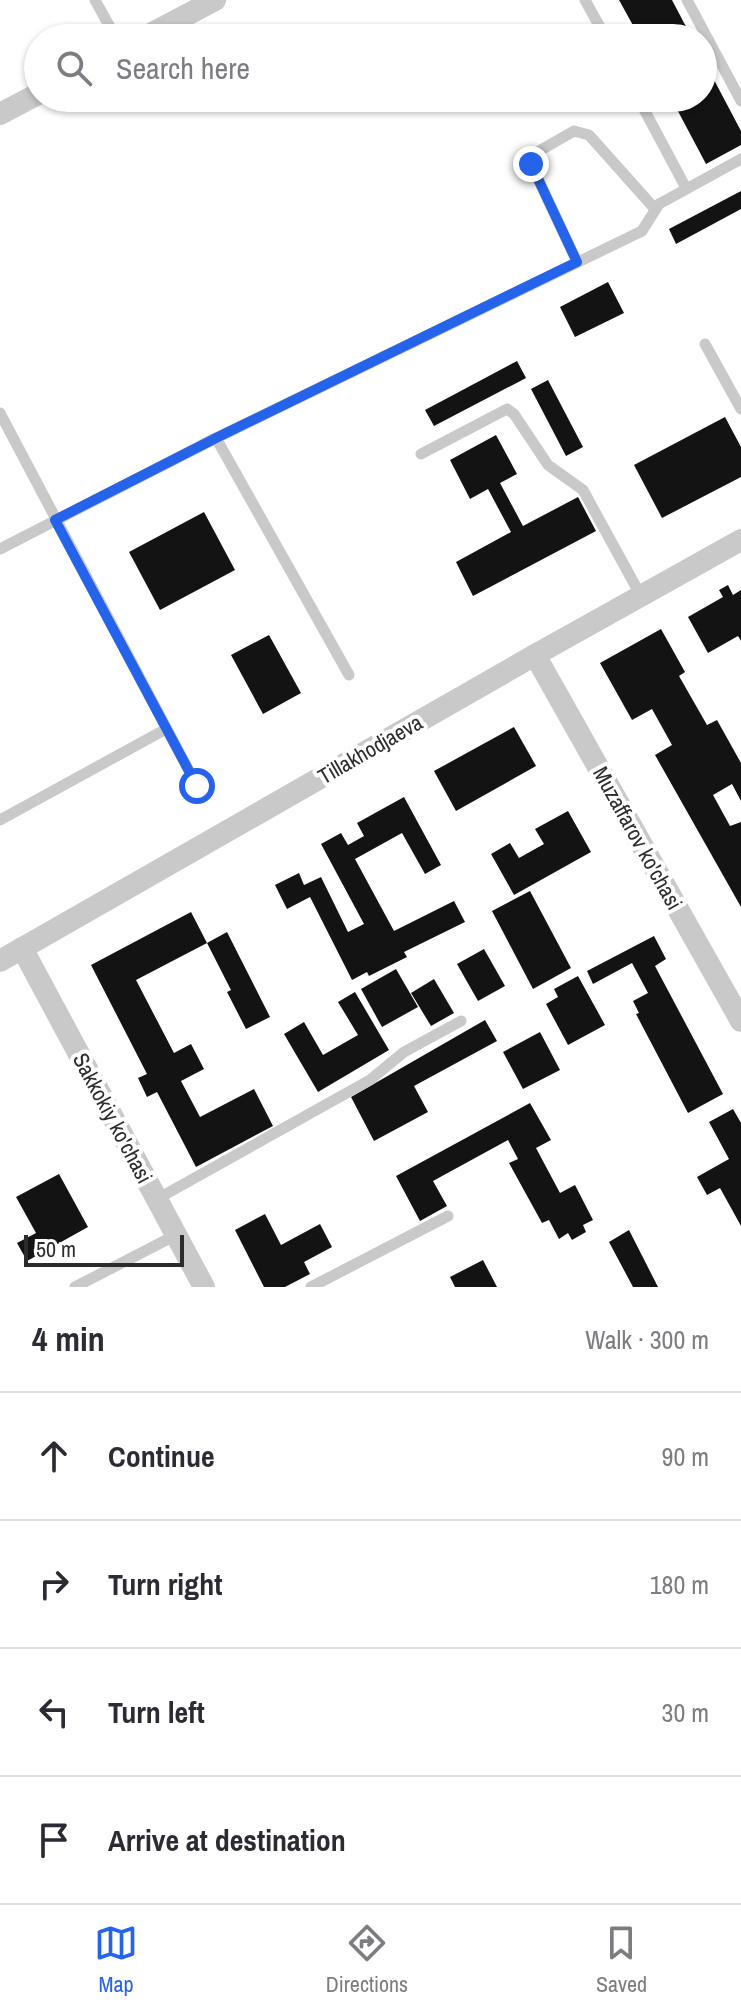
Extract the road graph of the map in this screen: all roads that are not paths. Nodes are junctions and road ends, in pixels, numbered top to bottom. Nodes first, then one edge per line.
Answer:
1 (95, 0) edge
2 (215, 0) edge
3 (585, 0) edge
4 (687, 0) edge
5 (108, 24) edge
6 (170, 24) edge
7 (598, 24) edge
8 (700, 24) edge
9 (717, 56) edge
10 (24, 101) edge
11 (741, 101) edge
12 (645, 112) edge
13 (0, 114) edge
14 (741, 159) edge
15 (686, 188) junction
16 (655, 209) junction
17 (577, 262) junction
18 (705, 344) dead end
19 (741, 409) edge
20 (0, 413) edge
21 (216, 438) junction
22 (421, 454) dead end
23 (55, 520) junction
24 (741, 540) edge
25 (0, 549) edge
26 (641, 596) junction
27 (535, 655) junction
28 (349, 675) dead end
29 (166, 729) junction
30 (197, 786) dead end
31 (0, 820) edge
32 (22, 948) junction
33 (0, 961) edge
34 (461, 1021) dead end
35 (741, 1021) edge
36 (157, 1199) junction
37 (448, 1216) dead end
38 (176, 1235) junction
39 (75, 1287) edge
40 (204, 1287) edge
41 (311, 1287) edge

1 - 5 lane
2 - 6 street
3 - 7 lane
4 - 8 lane
9 - 11 lane
10 - 13 street
12 - 15 lane
14 - 15 lane
15 - 16 lane
16 - 17 lane
16 - 17 lane
17 - 21 lane
18 - 19 lane
20 - 23 lane
21 - 23 lane
21 - 28 lane
22 - 26 lane
23 - 25 lane
23 - 29 lane
24 - 26 street, Tillakhodjaeva
26 - 27 street, Tillakhodjaeva
27 - 32 street, Tillakhodjaeva
27 - 35 street, Muzaffarov ko'chasi
29 - 30 lane
29 - 31 lane
32 - 33 street, Tillakhodjaeva
32 - 36 street, Sakkokiy ko'chasi
34 - 36 lane
36 - 38 street, Sakkokiy ko'chasi
37 - 41 lane
38 - 39 lane
38 - 40 street, Sakkokiy ko'chasi

